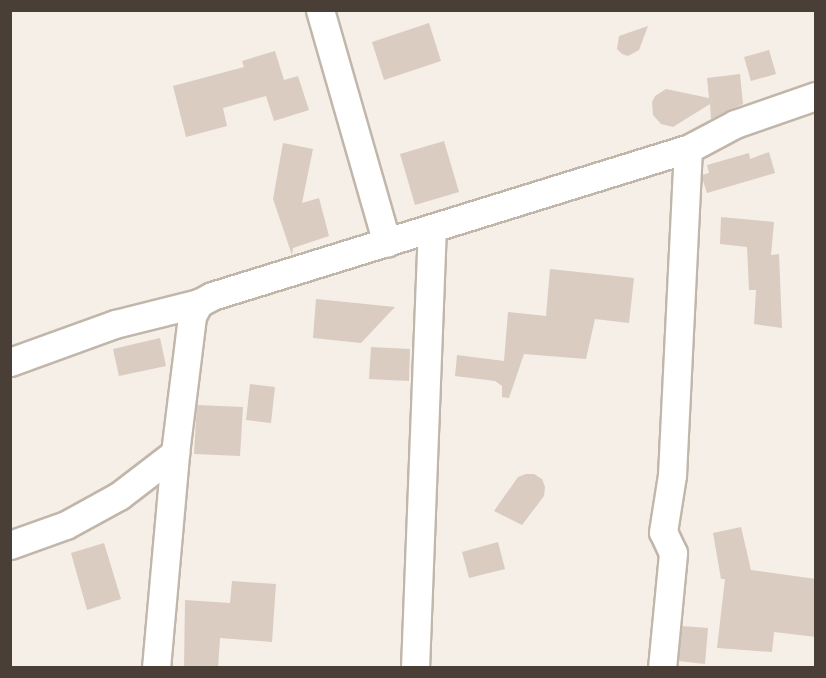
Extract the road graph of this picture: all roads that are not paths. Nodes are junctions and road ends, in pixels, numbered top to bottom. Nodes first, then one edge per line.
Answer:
1 (320, 10) edge
2 (816, 96) edge
3 (688, 149) junction
4 (432, 229) junction
5 (387, 243) junction
6 (199, 303) junction
7 (10, 362) edge
8 (175, 453) junction
9 (10, 545) edge
10 (156, 668) edge
11 (415, 668) edge
12 (662, 668) edge

1 - 5 street
2 - 3 street
3 - 4 street
3 - 12 street
4 - 5 street
4 - 11 street
5 - 6 street
6 - 7 street
6 - 8 street
8 - 9 street
8 - 10 street

